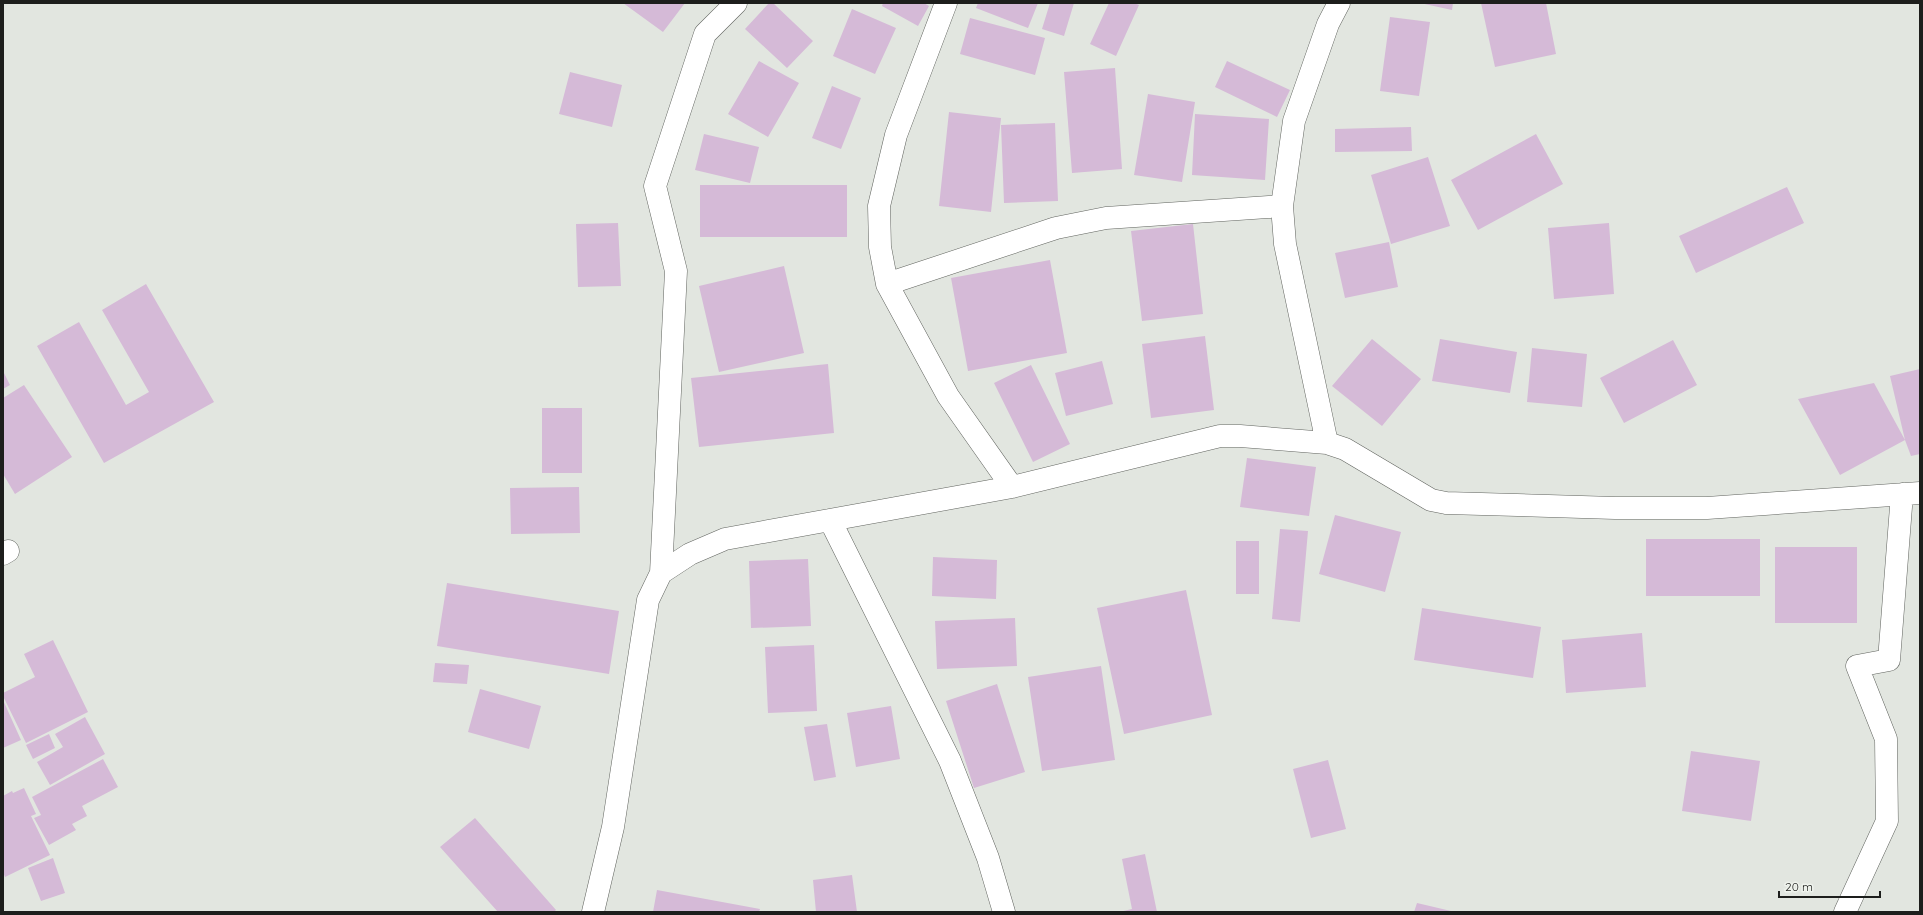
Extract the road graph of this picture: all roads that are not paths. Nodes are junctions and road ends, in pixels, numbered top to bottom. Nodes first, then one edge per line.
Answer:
1 (736, 3) edge
2 (946, 3) edge
3 (1339, 3) edge
4 (1282, 206) junction
5 (887, 284) junction
6 (1327, 443) junction
7 (1012, 488) junction
8 (1911, 494) edge
9 (830, 520) junction
10 (661, 572) junction
11 (593, 912) edge
12 (1004, 912) edge
13 (1845, 912) edge

1 - 10 street
2 - 5 street
3 - 4 street
4 - 5 street
4 - 6 street
5 - 7 street
6 - 7 street
6 - 8 street
7 - 9 street
8 - 13 street
9 - 10 street
9 - 12 street
10 - 11 street

